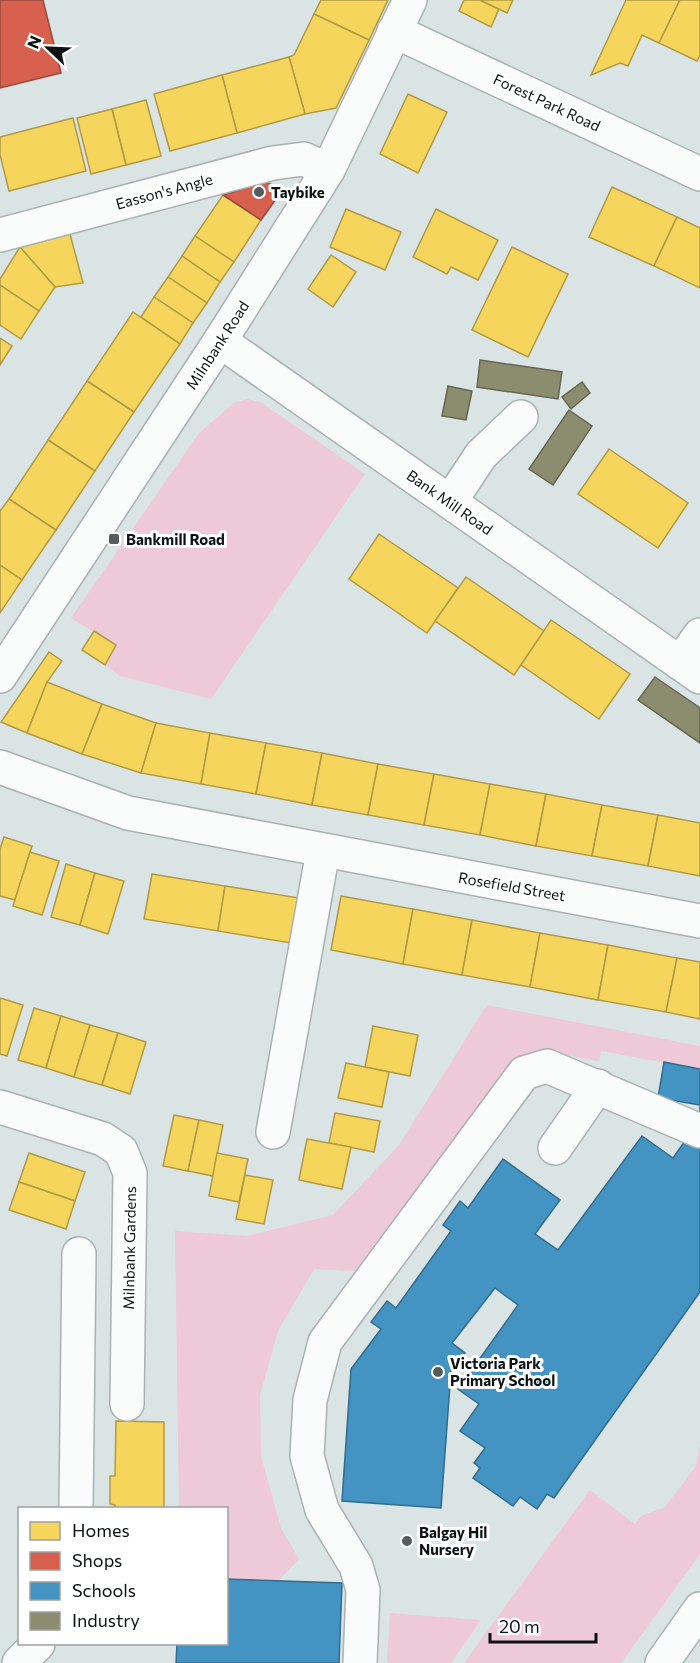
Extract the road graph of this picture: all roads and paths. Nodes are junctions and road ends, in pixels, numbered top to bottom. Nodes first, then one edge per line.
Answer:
1 (410, 0) edge
2 (394, 31) junction
3 (328, 170) junction
4 (700, 174) edge
5 (0, 235) edge
6 (220, 341) junction
7 (521, 417) dead end
8 (450, 502) junction
9 (700, 635) edge
10 (690, 670) edge
11 (0, 676) edge
12 (0, 767) edge
13 (323, 852) junction
14 (700, 921) edge
15 (598, 1086) junction
16 (0, 1107) edge
17 (700, 1131) edge
18 (273, 1132) dead end
19 (555, 1148) dead end
20 (79, 1254) dead end
21 (127, 1404) dead end
22 (75, 1507) edge
23 (700, 1609) edge
24 (37, 1645) edge
25 (20, 1663) edge
26 (360, 1663) edge
27 (662, 1663) edge

1 - 2 street, Milnbank Road
2 - 3 street, Milnbank Road
2 - 4 street, Forest Park Road
3 - 5 street, Easson's Angle
3 - 6 street, Milnbank Road
6 - 8 street, Bank Mill Road
6 - 11 street, Milnbank Road
7 - 8 street
8 - 10 street, Bank Mill Road
9 - 10 street, Bank Mill Road
12 - 13 street, Rosefield Street
13 - 14 street, Rosefield Street
13 - 18 street
15 - 17 street
15 - 19 street
15 - 26 street
16 - 21 street, Milnbank Gardens
20 - 22 street
23 - 27 street
24 - 25 street

